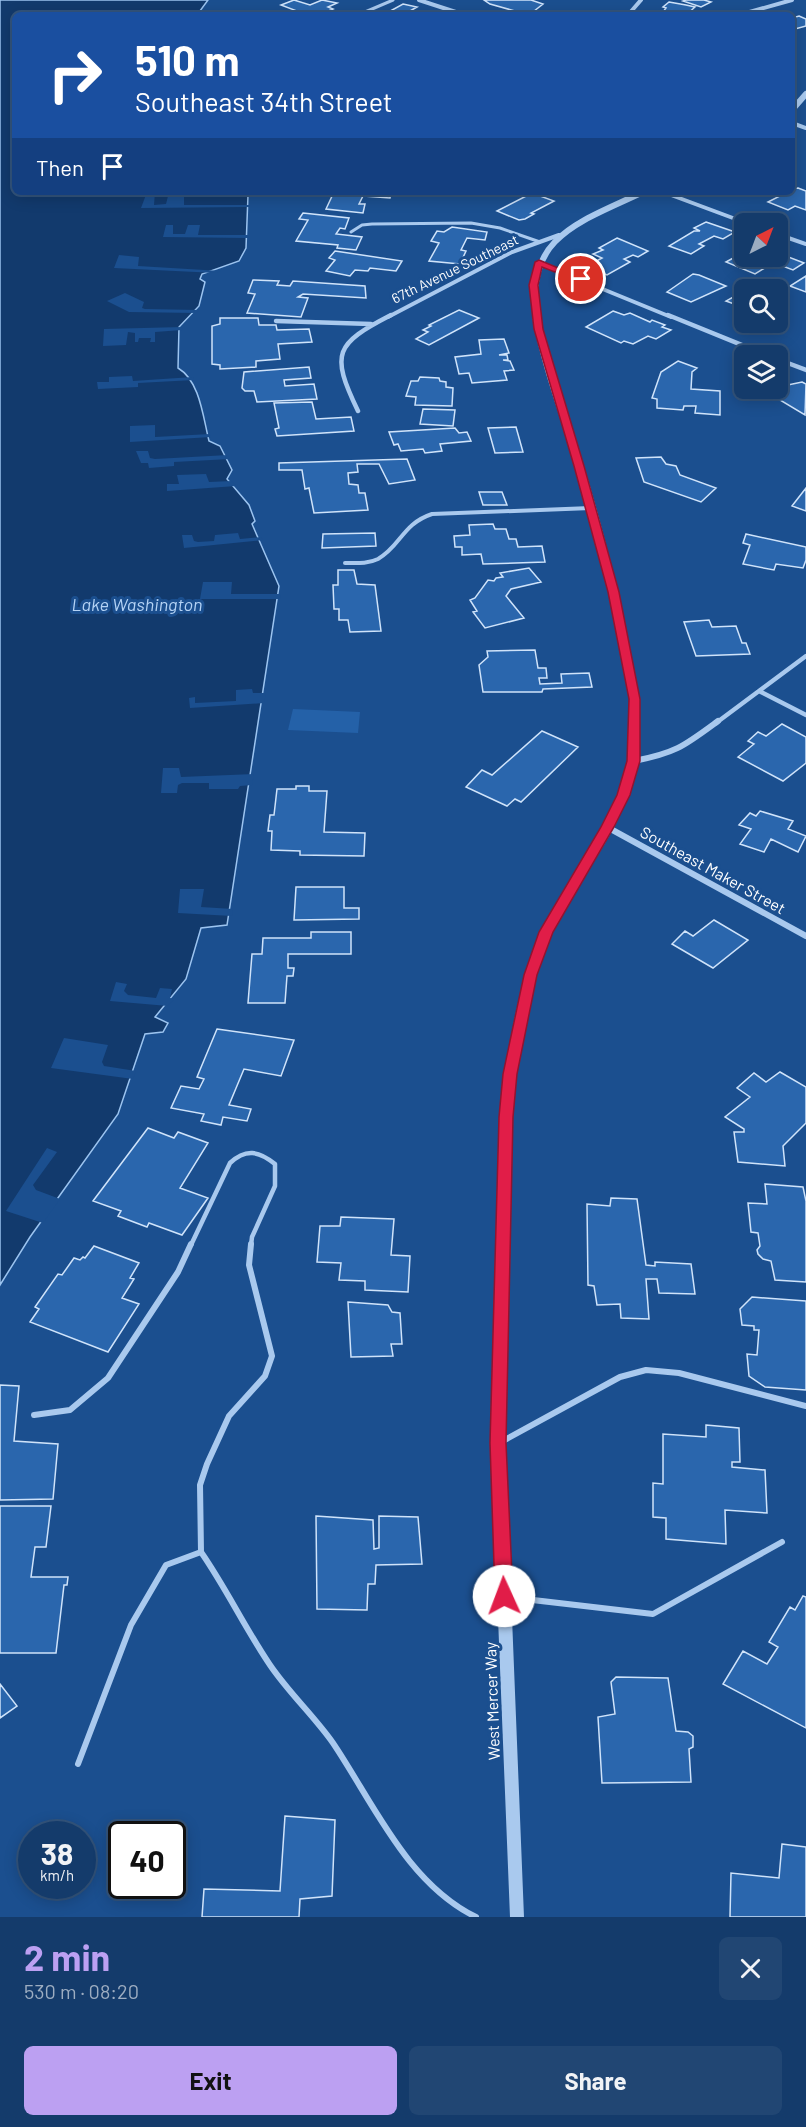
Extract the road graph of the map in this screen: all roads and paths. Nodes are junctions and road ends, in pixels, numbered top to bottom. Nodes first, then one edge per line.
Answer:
1 (393, 0) edge
2 (419, 0) edge
3 (440, 0) edge
4 (641, 0) edge
5 (792, 0) edge
6 (434, 5) junction
7 (365, 12) edge
8 (456, 12) edge
9 (631, 12) edge
10 (750, 12) edge
11 (806, 94) edge
12 (795, 107) edge
13 (637, 195) edge
14 (671, 195) edge
15 (734, 218) edge
16 (351, 232) dead end
17 (559, 235) junction
18 (788, 238) edge
19 (540, 242) junction
20 (806, 244) edge
21 (539, 262) junction
22 (276, 321) dead end
23 (372, 324) junction
24 (742, 345) edge
25 (788, 363) edge
26 (806, 370) edge
27 (358, 411) dead end
28 (591, 507) junction
29 (345, 563) dead end
30 (806, 656) edge
31 (759, 691) junction
32 (806, 715) edge
33 (634, 761) junction
34 (607, 827) junction
35 (806, 936) edge
36 (806, 1406) edge
37 (34, 1415) dead end
38 (498, 1443) junction
39 (782, 1542) dead end
40 (201, 1552) junction
41 (504, 1596) junction
42 (78, 1764) dead end
43 (476, 1917) edge
44 (518, 1917) edge

1 - 7 lane
2 - 6 street
3 - 6 street
4 - 9 street
5 - 10 street
6 - 8 street
11 - 12 street
13 - 17 street, 67th Avenue Southeast
14 - 15 street
16 - 19 lane
17 - 19 street, 67th Avenue Southeast
17 - 21 street, West Mercer Way
18 - 20 street
19 - 23 street, 67th Avenue Southeast
21 - 24 street
21 - 28 street, West Mercer Way
22 - 23 street
23 - 27 street, 67th Avenue Southeast
25 - 26 street
28 - 29 lane
28 - 33 street, West Mercer Way
30 - 31 street
31 - 32 street
31 - 33 street
33 - 34 street, West Mercer Way
34 - 35 street, Southeast Maker Street
34 - 38 street, West Mercer Way
36 - 38 lane
37 - 40 lane
38 - 41 street, West Mercer Way
39 - 41 lane
40 - 42 lane
40 - 43 lane
41 - 44 street, West Mercer Way

